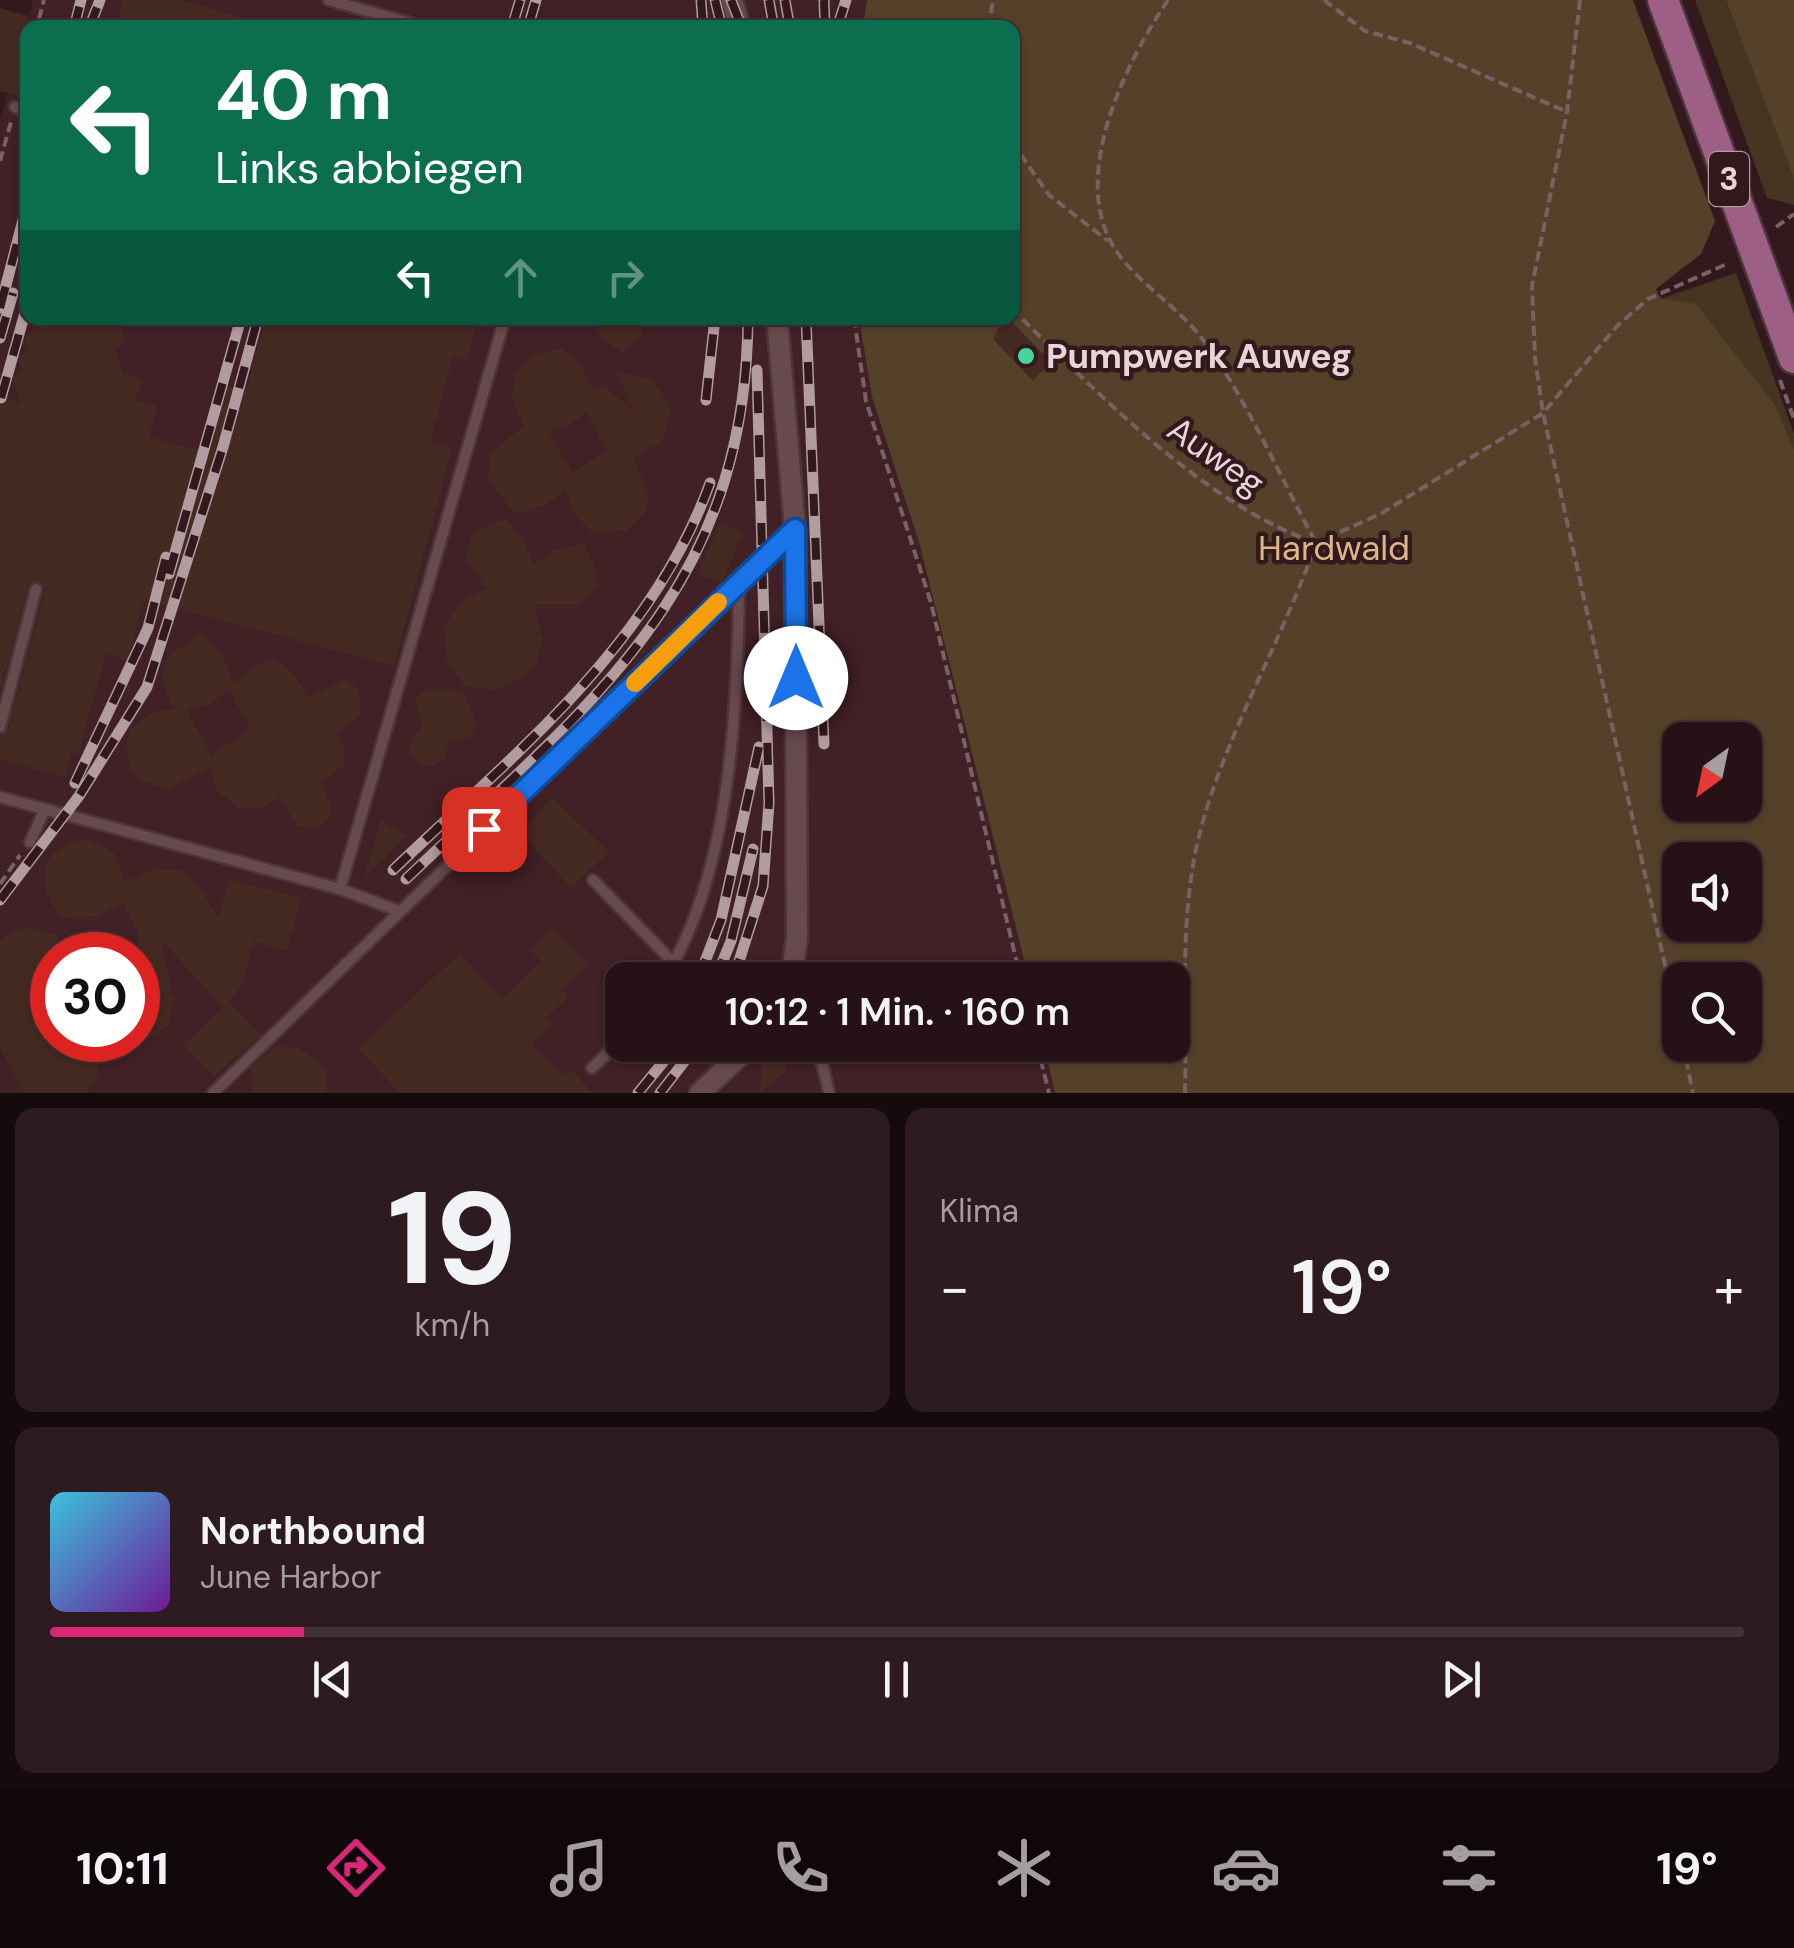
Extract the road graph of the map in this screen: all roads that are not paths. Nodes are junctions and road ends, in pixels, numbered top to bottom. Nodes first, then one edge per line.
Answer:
1 (329, 0) edge
2 (1663, 0) edge
3 (1684, 0) edge
4 (399, 20) edge
5 (15, 107) road end
6 (20, 109) edge
7 (1794, 301) edge
8 (502, 325) edge
9 (778, 325) edge
10 (1794, 358) edge
11 (795, 529) junction
12 (739, 583) junction
13 (36, 589) dead end
14 (0, 727) edge
15 (0, 797) edge
16 (45, 810) junction
17 (30, 842) road end
18 (593, 880) dead end
19 (340, 889) junction
20 (399, 911) junction
21 (672, 961) joint
22 (796, 962) edge
23 (605, 1055) edge
24 (732, 1062) edge
25 (822, 1062) edge
26 (592, 1068) dead end
27 (213, 1093) edge
28 (700, 1093) edge
29 (829, 1093) edge

1 - 4 lane
2 - 10 main road, 3
3 - 7 main road, 3
5 - 6 lane
8 - 19 lane
9 - 11 street
11 - 12 lane
11 - 22 street
12 - 20 lane
12 - 21 lane
13 - 14 lane
15 - 16 lane
16 - 17 lane
16 - 19 lane
18 - 21 lane
19 - 20 lane
20 - 27 lane
23 - 26 lane
24 - 28 street
25 - 29 lane

